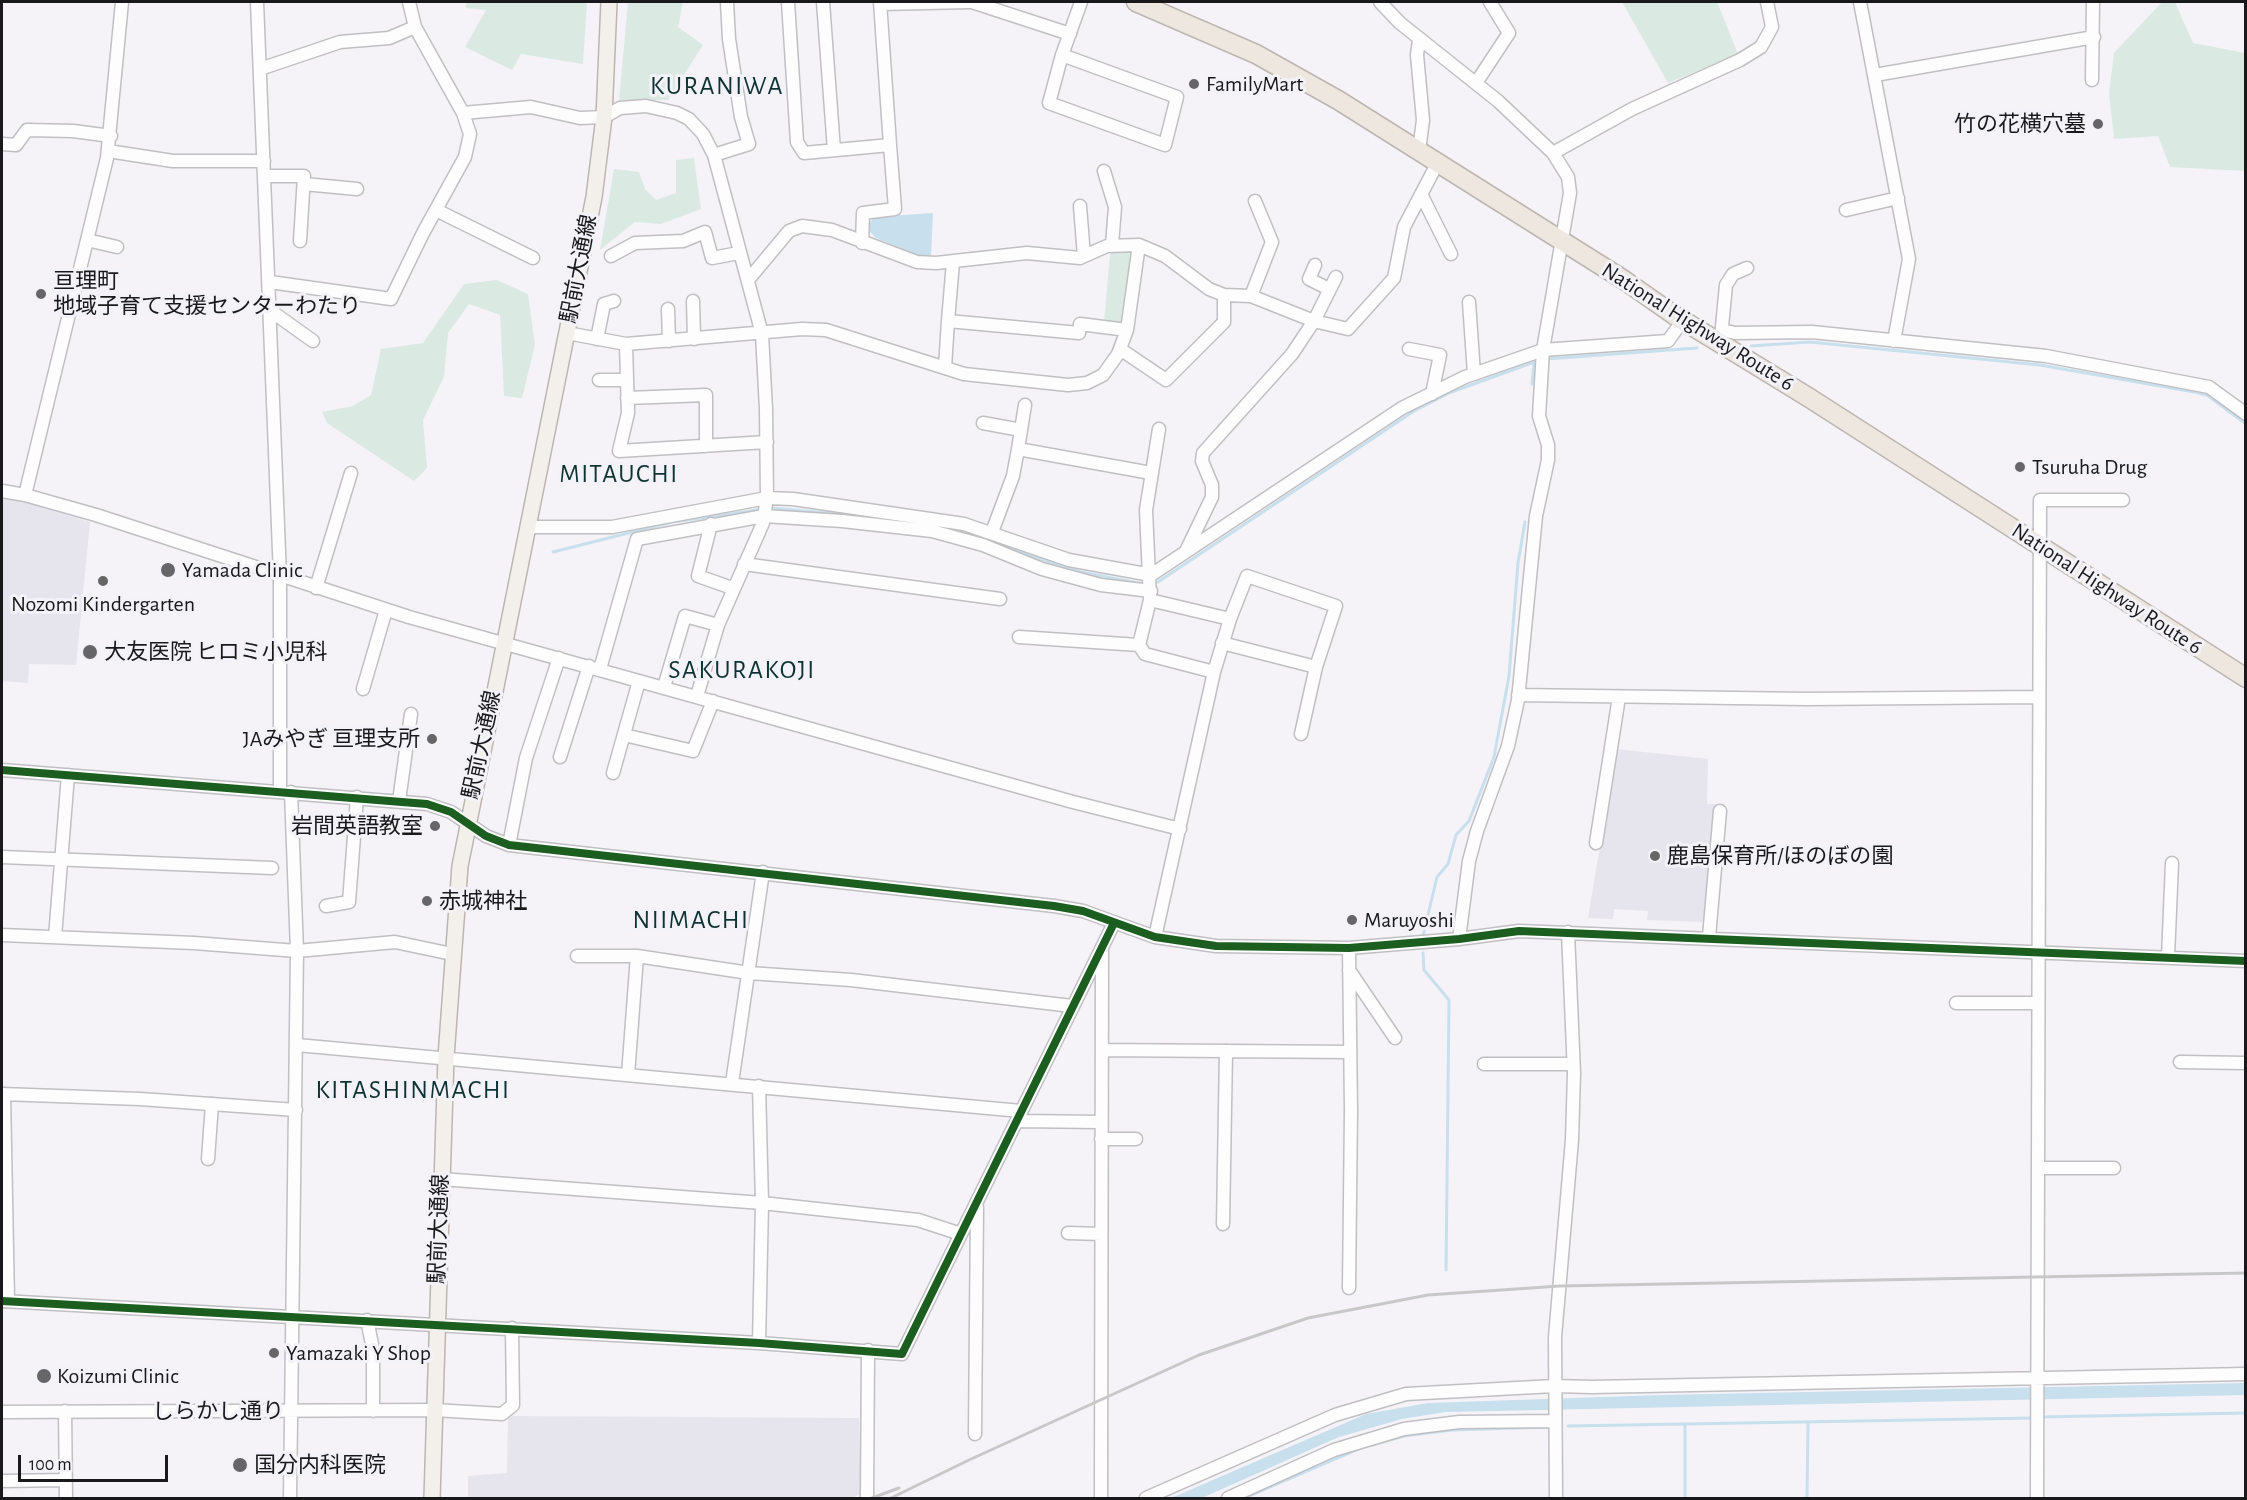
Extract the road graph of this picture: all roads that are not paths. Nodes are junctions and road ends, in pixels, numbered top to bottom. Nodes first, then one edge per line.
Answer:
1 (122, 2) edge
2 (257, 2) edge
3 (409, 2) edge
4 (609, 2) edge
5 (727, 2) edge
6 (788, 2) edge
7 (823, 2) edge
8 (971, 2) edge
9 (1081, 2) edge
10 (1136, 2) edge
11 (1380, 2) edge
12 (1490, 2) edge
13 (1767, 2) edge
14 (1860, 2) edge
15 (2092, 2) edge
16 (880, 3) edge
17 (415, 27) junction
18 (1070, 34) junction
19 (2094, 37) junction
20 (1419, 40) junction
21 (1062, 55) junction
22 (260, 69) junction
23 (1875, 75) junction
24 (2092, 80) dead end
25 (1476, 83) junction
26 (463, 112) junction
27 (604, 117) junction
28 (111, 136) junction
29 (2, 144) edge
30 (890, 145) junction
31 (834, 150) junction
32 (108, 151) junction
33 (1419, 151) junction
34 (1553, 153) junction
35 (714, 155) junction
36 (264, 161) junction
37 (1437, 164) junction
38 (1104, 171) dead end
39 (265, 176) junction
40 (304, 183) junction
41 (357, 189) dead end
42 (1421, 194) junction
43 (1898, 198) junction
44 (1255, 201) dead end
45 (1080, 206) dead end
46 (435, 210) junction
47 (1846, 210) dead end
48 (87, 240) junction
49 (1561, 240) junction
50 (300, 241) dead end
51 (862, 243) junction
52 (1112, 245) junction
53 (1139, 245) junction
54 (117, 247) dead end
55 (739, 253) junction
56 (1451, 254) dead end
57 (611, 256) dead end
58 (1084, 256) junction
59 (533, 258) dead end
60 (953, 262) junction
61 (1315, 265) dead end
62 (1747, 268) dead end
63 (1336, 277) dead end
64 (748, 280) junction
65 (270, 282) junction
66 (1329, 289) junction
67 (1224, 296) junction
68 (1251, 296) junction
69 (614, 301) dead end
70 (693, 302) dead end
71 (1469, 302) dead end
72 (668, 309) dead end
73 (271, 311) junction
74 (1683, 320) junction
75 (948, 321) junction
76 (1314, 321) junction
77 (1127, 330) junction
78 (567, 333) junction
79 (762, 334) junction
80 (1721, 336) junction
81 (597, 339) junction
82 (694, 339) junction
83 (314, 341) dead end
84 (669, 341) junction
85 (1894, 341) junction
86 (626, 344) junction
87 (1120, 349) junction
88 (1409, 349) dead end
89 (1543, 350) junction
90 (945, 367) junction
91 (1474, 374) junction
92 (599, 380) dead end
93 (627, 380) junction
94 (1432, 394) junction
95 (627, 398) junction
96 (1025, 405) dead end
97 (2246, 414) edge
98 (983, 423) dead end
99 (1159, 429) dead end
100 (1022, 430) junction
101 (766, 442) junction
102 (706, 446) junction
103 (1018, 449) junction
104 (351, 473) dead end
105 (1151, 473) junction
106 (2, 491) edge
107 (25, 495) junction
108 (767, 498) junction
109 (2123, 500) dead end
110 (764, 516) junction
111 (711, 524) junction
112 (527, 527) junction
113 (992, 532) junction
114 (2039, 545) junction
115 (1186, 552) junction
116 (744, 564) junction
117 (1151, 575) junction
118 (280, 576) junction
119 (316, 588) junction
120 (732, 588) junction
121 (1151, 595) junction
122 (1000, 599) dead end
123 (386, 610) junction
124 (1230, 619) junction
125 (718, 625) junction
126 (1020, 636) dead end
127 (503, 644) junction
128 (1222, 644) junction
129 (1139, 645) junction
130 (559, 658) junction
131 (1316, 667) junction
132 (595, 668) junction
133 (1214, 672) junction
134 (2246, 678) edge
135 (639, 681) junction
136 (663, 687) junction
137 (363, 689) dead end
138 (1518, 695) junction
139 (697, 696) junction
140 (1619, 696) junction
141 (2039, 697) junction
142 (713, 701) junction
143 (411, 714) dead end
144 (1301, 734) dead end
145 (624, 735) junction
146 (560, 757) dead end
147 (2, 770) edge
148 (613, 773) dead end
149 (68, 775) junction
150 (286, 791) junction
151 (357, 797) junction
152 (399, 801) junction
153 (1720, 811) dead end
154 (466, 822) junction
155 (1180, 829) junction
156 (1596, 843) dead end
157 (509, 844) junction
158 (2, 857) edge
159 (62, 860) junction
160 (2172, 863) dead end
161 (272, 868) dead end
162 (763, 872) junction
163 (326, 906) dead end
164 (1114, 923) junction
165 (1568, 932) junction
166 (2, 935) edge
167 (55, 937) junction
168 (1155, 937) junction
169 (1709, 937) junction
170 (1459, 939) junction
171 (1102, 948) junction
172 (1349, 948) junction
173 (297, 951) junction
174 (2038, 953) junction
175 (452, 954) junction
176 (577, 956) dead end
177 (638, 956) junction
178 (2168, 957) junction
179 (2246, 961) edge
180 (1349, 970) junction
181 (748, 973) junction
182 (1956, 1003) dead end
183 (2038, 1003) junction
184 (1072, 1006) junction
185 (1395, 1038) dead end
186 (297, 1045) junction
187 (1102, 1050) junction
188 (1226, 1051) junction
189 (1349, 1052) junction
190 (446, 1057) junction
191 (2180, 1062) dead end
192 (2246, 1063) edge
193 (1484, 1064) dead end
194 (1573, 1064) junction
195 (628, 1075) junction
196 (732, 1083) junction
197 (759, 1086) junction
198 (3, 1094) edge
199 (212, 1104) junction
200 (296, 1110) junction
201 (1019, 1116) junction
202 (1101, 1122) junction
203 (1101, 1139) junction
204 (1136, 1139) dead end
205 (208, 1159) dead end
206 (2038, 1168) junction
207 (2114, 1168) dead end
208 (441, 1179) junction
209 (977, 1202) junction
210 (762, 1203) junction
211 (1223, 1224) dead end
212 (1068, 1233) dead end
213 (961, 1234) junction
214 (1101, 1234) junction
215 (1348, 1288) dead end
216 (5, 1301) edge
217 (293, 1315) junction
218 (367, 1320) junction
219 (436, 1324) junction
220 (512, 1328) junction
221 (759, 1342) junction
222 (868, 1350) junction
223 (2246, 1374) edge
224 (2037, 1380) junction
225 (1555, 1388) junction
226 (434, 1410) junction
227 (66, 1411) junction
228 (373, 1411) junction
229 (2, 1412) edge
230 (292, 1412) junction
231 (1555, 1419) junction
232 (975, 1434) dead end
233 (66, 1480) junction
234 (2, 1481) edge
235 (66, 1498) edge
236 (290, 1498) edge
237 (432, 1498) edge
238 (867, 1498) edge
239 (1101, 1498) edge
240 (1146, 1498) edge
241 (1228, 1498) edge
242 (1556, 1498) edge
243 (2037, 1498) edge

1 - 28 street
2 - 22 street
3 - 17 street
4 - 27 main road, 駅前大通線
5 - 35 street
6 - 31 street
7 - 31 street
8 - 16 street
8 - 18 street
9 - 18 street
10 - 33 highway, National Highway Route 6
11 - 20 street
12 - 25 street
13 - 34 street
14 - 23 street
15 - 19 street
16 - 30 street
17 - 22 street
17 - 26 street
18 - 21 street
19 - 23 street
19 - 24 street
20 - 25 street
20 - 33 street
21 - 21 street
22 - 36 street
23 - 43 street
25 - 34 street
26 - 27 street
26 - 46 street
27 - 35 street
27 - 78 main road, 駅前大通線
28 - 29 street
28 - 32 street
30 - 31 street
30 - 51 street
32 - 36 street
32 - 48 street
33 - 37 highway, National Highway Route 6
34 - 49 street
35 - 55 street
36 - 39 street
37 - 42 street
37 - 49 highway, National Highway Route 6
38 - 52 street
39 - 40 street
39 - 65 street
40 - 41 street
40 - 50 street
42 - 56 street
42 - 76 street
43 - 47 street
43 - 85 street
44 - 68 street
45 - 58 street
46 - 59 street
46 - 65 street
48 - 54 street
48 - 107 street
49 - 74 highway, National Highway Route 6
49 - 89 street
51 - 60 street
51 - 64 street
52 - 53 street
52 - 58 street
53 - 67 street
53 - 77 street
55 - 57 street
55 - 64 street
58 - 60 street
60 - 75 street
61 - 66 street
62 - 80 street
63 - 66 street
64 - 79 street
65 - 73 street
66 - 76 street
67 - 68 street
67 - 87 street
68 - 76 street
69 - 81 street
70 - 82 street
71 - 91 street
72 - 84 street
73 - 83 street
73 - 118 street
74 - 80 highway, National Highway Route 6
74 - 89 street
75 - 77 street
75 - 90 street
76 - 115 street
77 - 87 street
78 - 81 street
78 - 112 main road, 駅前大通線
79 - 82 street
79 - 90 street
79 - 101 street
80 - 85 street
80 - 114 highway, National Highway Route 6
81 - 86 street
82 - 84 street
84 - 86 street
85 - 97 street
86 - 93 street
87 - 90 street
88 - 94 street
89 - 91 street
89 - 138 street
91 - 94 street
92 - 93 street
93 - 95 street
94 - 115 street
95 - 102 street
95 - 102 street
96 - 100 street
98 - 100 street
99 - 105 street
100 - 103 street
101 - 102 street
101 - 108 street
103 - 105 street
103 - 113 street
104 - 119 street
105 - 117 street
106 - 107 street
107 - 118 street
108 - 110 street
108 - 112 street
108 - 113 street
109 - 114 street
110 - 111 street
110 - 116 street
110 - 121 street
111 - 120 street
111 - 132 street
112 - 127 main road, 駅前大通線
113 - 117 street
114 - 134 highway, National Highway Route 6
114 - 141 street
115 - 117 street
116 - 120 street
116 - 122 street
117 - 121 street
118 - 119 street
118 - 150 street
119 - 123 street
120 - 125 street
121 - 124 street
121 - 129 street
123 - 127 street
123 - 137 street
124 - 128 street
124 - 131 street
125 - 136 street
125 - 139 street
126 - 129 street
127 - 130 street
127 - 154 main road, 駅前大通線
128 - 131 street
128 - 133 street
129 - 133 street
130 - 132 street
130 - 157 street
131 - 144 street
132 - 135 street
132 - 146 street
133 - 155 street
135 - 136 street
135 - 145 street
136 - 139 street
138 - 140 street
138 - 170 street
139 - 142 street
140 - 141 street
140 - 156 street
141 - 174 street
142 - 145 street
142 - 155 street
143 - 152 street
145 - 148 street
147 - 149 street
149 - 150 street
149 - 159 street
150 - 151 street
150 - 173 street
151 - 152 street
151 - 163 street
152 - 154 street
153 - 169 street
154 - 157 street
154 - 175 main road, 駅前大通線
155 - 168 street
157 - 162 street
158 - 159 street
159 - 161 street
159 - 167 street
160 - 178 street
162 - 164 street
162 - 181 street
164 - 168 street
164 - 171 street
165 - 169 street
165 - 170 street
165 - 194 street
166 - 167 street
167 - 173 street
168 - 172 street
169 - 174 street
170 - 172 street
171 - 184 street
171 - 187 street
172 - 180 street
173 - 175 street
173 - 186 street
174 - 178 street
174 - 183 street
175 - 190 main road, 駅前大通線
176 - 177 street
177 - 181 street
177 - 195 street
178 - 179 street
180 - 185 street
180 - 189 street
181 - 184 street
181 - 196 street
182 - 183 street
183 - 206 street
184 - 201 street
186 - 190 street
186 - 200 street
187 - 188 street
187 - 202 street
188 - 189 street
188 - 211 street
189 - 215 street
190 - 195 street
190 - 208 main road, 駅前大通線
191 - 192 street
193 - 194 street
194 - 225 street
195 - 196 street
196 - 197 street
197 - 201 street
197 - 210 street
198 - 199 street
198 - 216 street
199 - 200 street
199 - 205 street
200 - 217 street
201 - 202 street
201 - 209 street
202 - 203 street
203 - 204 street
203 - 214 street
206 - 207 street
206 - 224 street
208 - 210 street
208 - 219 main road, 駅前大通線
209 - 213 street
209 - 232 street
210 - 213 street
210 - 221 street
212 - 214 street
213 - 222 street
214 - 239 street
216 - 217 street
217 - 218 street
217 - 230 street
218 - 219 street
218 - 228 street
219 - 220 street
219 - 226 main road, 駅前大通線
220 - 221 street
220 - 226 street, しらかし通り
221 - 222 street
222 - 238 street
223 - 224 street
224 - 225 street
224 - 243 street
225 - 231 street
225 - 240 street
226 - 228 street, しらかし通り
226 - 237 main road, 駅前大通線
227 - 229 street, しらかし通り
227 - 230 street, しらかし通り
227 - 233 street
228 - 230 street, しらかし通り
230 - 236 street
231 - 241 street
231 - 242 street
233 - 234 street
233 - 235 street

